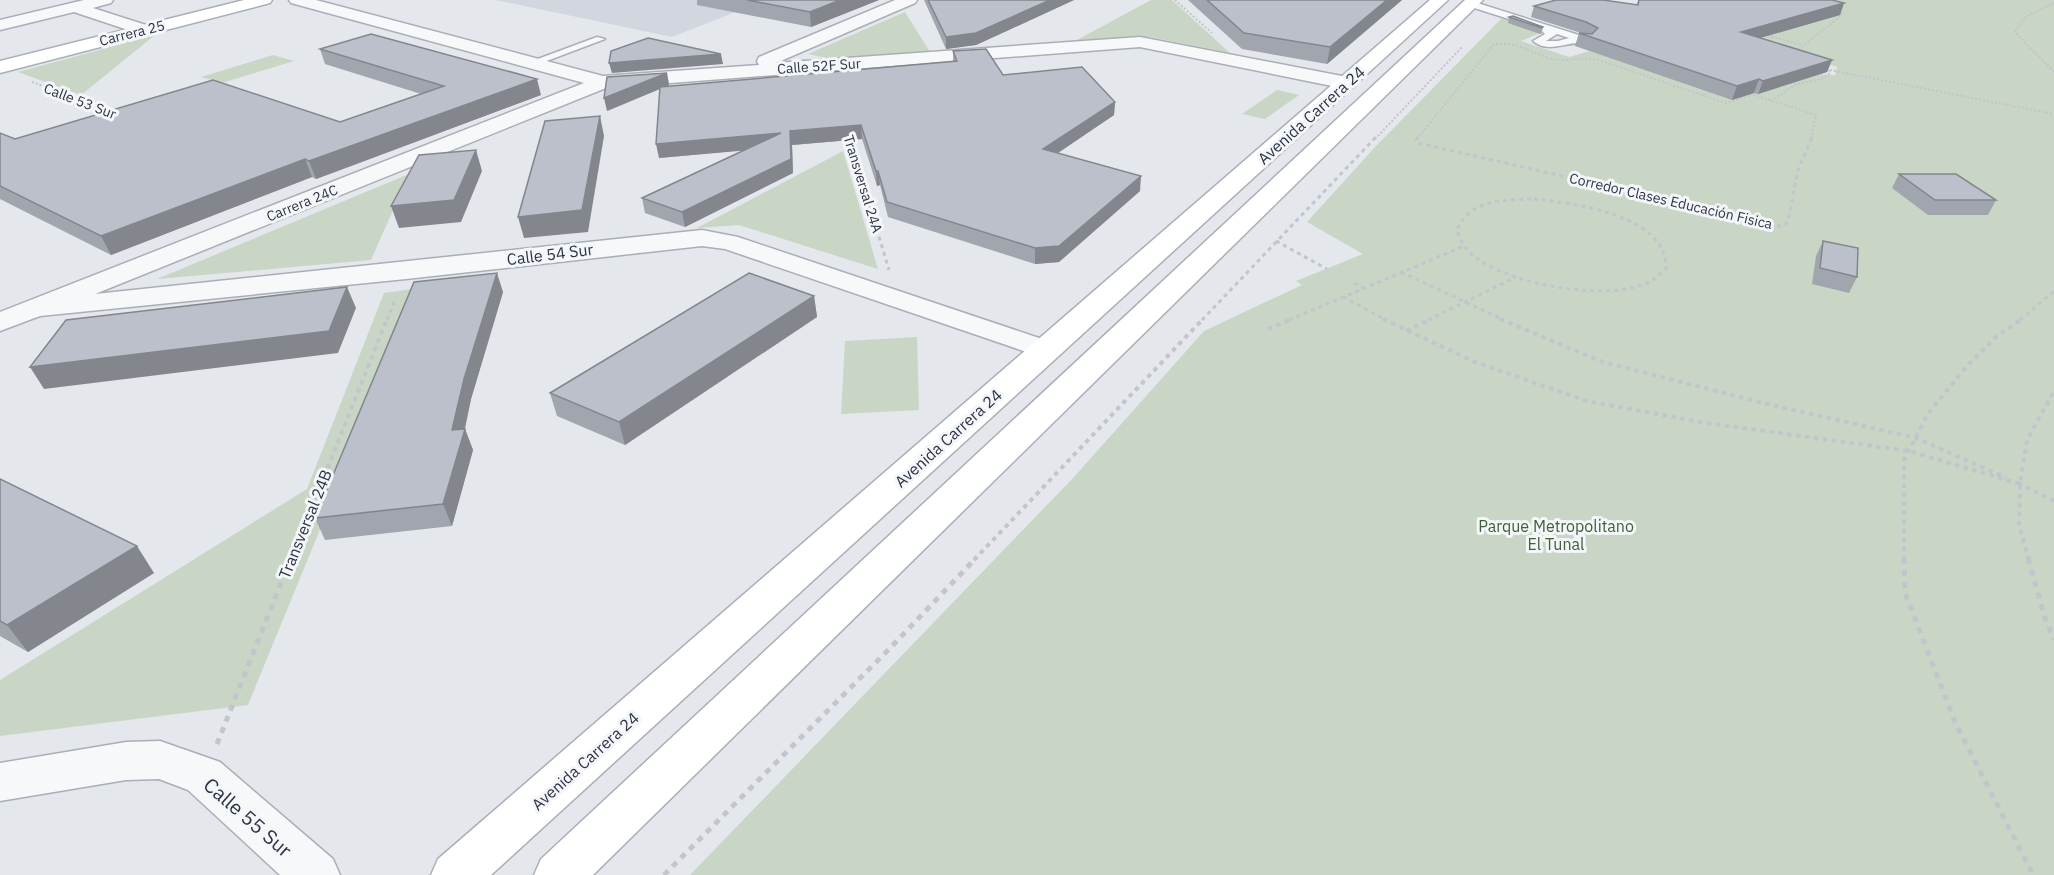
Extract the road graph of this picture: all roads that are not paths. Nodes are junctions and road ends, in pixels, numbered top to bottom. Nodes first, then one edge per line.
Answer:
1 (54, 0) edge
2 (105, 0) edge
3 (264, 0) edge
4 (297, 0) edge
5 (909, 0) edge
6 (1470, 4) edge
7 (75, 7) junction
8 (0, 25) edge
9 (1540, 26) junction
10 (143, 30) junction
11 (600, 39) dead end
12 (532, 63) junction
13 (0, 67) edge
14 (740, 72) junction
15 (603, 82) junction
16 (1347, 83) junction
17 (36, 308) junction
18 (0, 322) edge
19 (1047, 350) junction
20 (0, 782) edge
21 (315, 875) edge
22 (456, 875) edge
23 (559, 875) edge

1 - 7 street
2 - 7 street
3 - 10 main road, Carrera 25
4 - 12 street, Calle 52F Sur
5 - 14 street
6 - 9 lane
6 - 16 main road, Avenida Carrera 24
6 - 23 main road, Avenida Carrera 24
7 - 8 street
7 - 10 street
9 - 9 lane
10 - 13 main road, Carrera 25
11 - 12 lane
12 - 15 street, Calle 52F Sur
14 - 15 street, Calle 52F Sur
14 - 16 street, Calle 52F Sur
15 - 17 street, Carrera 24C
16 - 19 main road, Avenida Carrera 24
17 - 18 street, Carrera 24C
17 - 19 street, Calle 54 Sur
19 - 22 main road, Avenida Carrera 24
20 - 21 street, Calle 55 Sur

